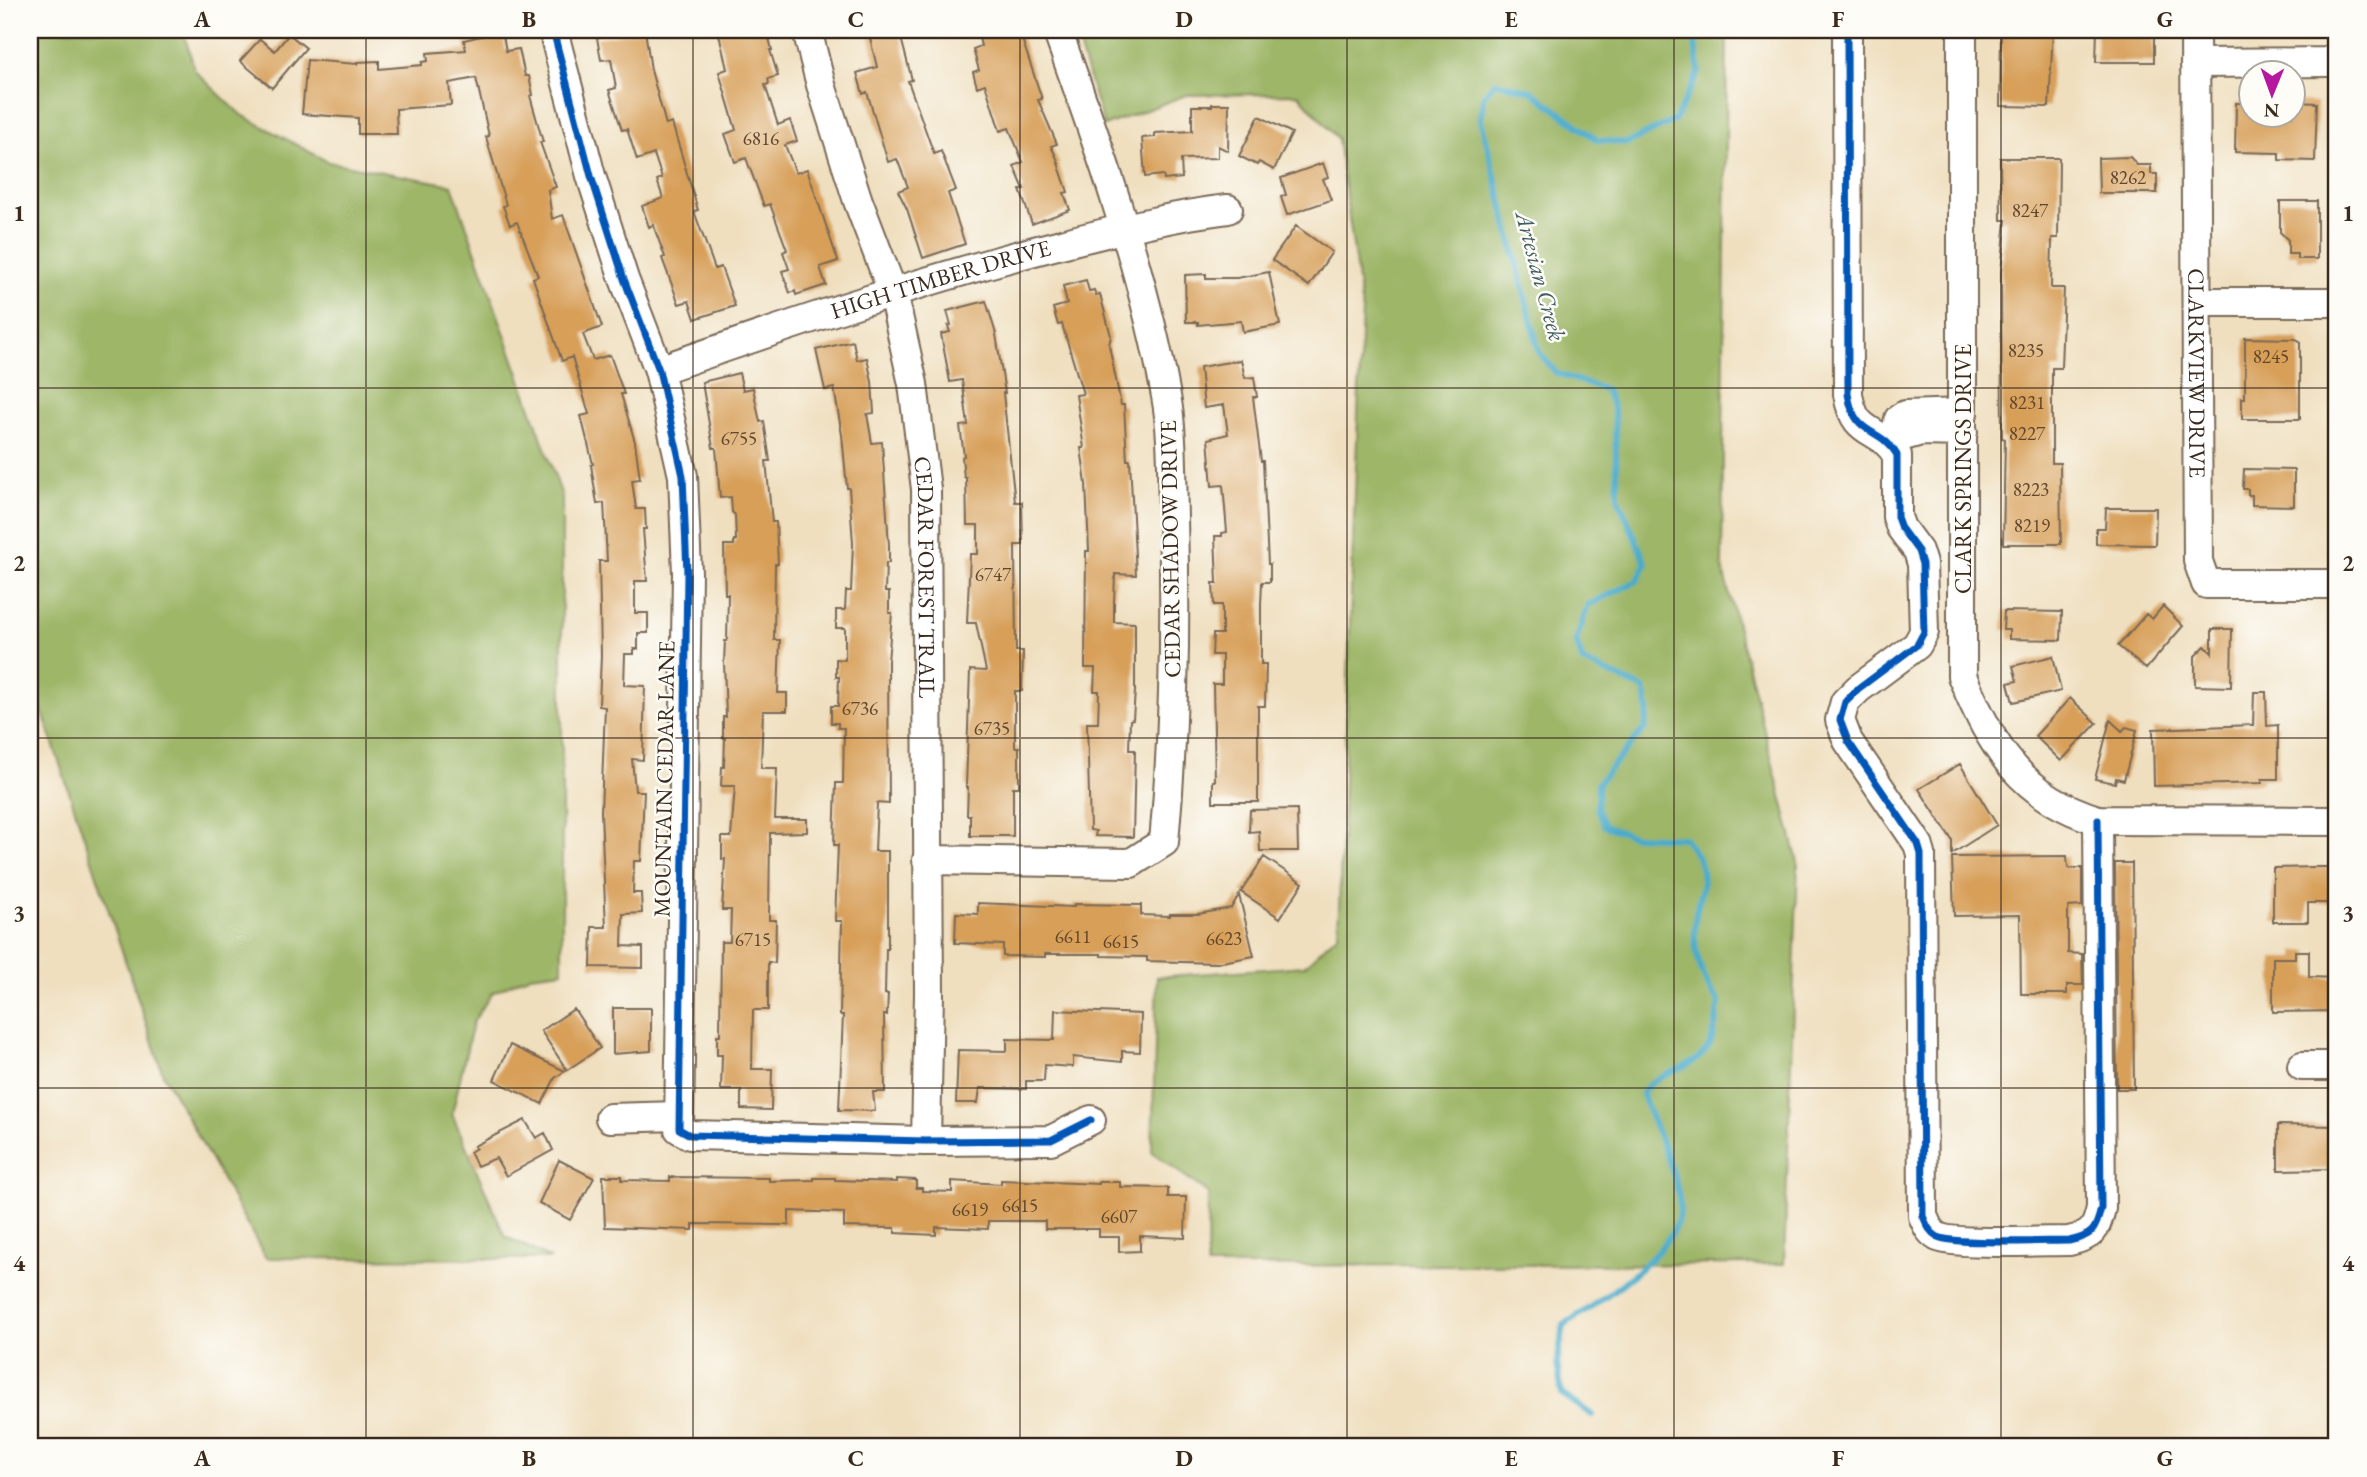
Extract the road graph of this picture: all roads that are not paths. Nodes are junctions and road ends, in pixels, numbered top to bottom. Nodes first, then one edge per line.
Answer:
1 (553, 30) edge
2 (807, 30) edge
3 (1057, 30) edge
4 (1847, 30) edge
5 (1962, 30) edge
6 (2195, 30) edge
7 (2337, 56) edge
8 (2195, 63) junction
9 (1228, 209) dead end
10 (1124, 229) junction
11 (893, 293) junction
12 (2197, 302) junction
13 (2337, 302) edge
14 (659, 370) junction
15 (1963, 423) junction
16 (1891, 436) junction
17 (2337, 584) edge
18 (2110, 820) junction
19 (2337, 821) edge
20 (927, 860) junction
21 (2302, 1066) dead end
22 (2337, 1066) edge
23 (678, 1116) junction
24 (610, 1118) dead end
25 (1091, 1120) dead end
26 (926, 1141) junction

1 - 14 street, MOUNTAIN CEDAR LANE
2 - 11 street, CEDAR FOREST TRAIL
3 - 10 street, CEDAR SHADOW DRIVE
4 - 16 street
5 - 15 street, CLARK SPRINGS DRIVE
6 - 8 street, CLARKVIEW DRIVE
7 - 8 street
8 - 12 street, CLARKVIEW DRIVE
9 - 10 street, HIGH TIMBER DRIVE
10 - 11 street, HIGH TIMBER DRIVE
10 - 20 street, CEDAR SHADOW DRIVE
11 - 14 street, HIGH TIMBER DRIVE
11 - 20 street, CEDAR FOREST TRAIL
12 - 13 street
12 - 17 street, CLARKVIEW DRIVE
14 - 23 street, MOUNTAIN CEDAR LANE
15 - 16 street
15 - 18 street, CLARK SPRINGS DRIVE
16 - 18 street
18 - 19 street, CLARK SPRINGS DRIVE
20 - 26 street, CEDAR FOREST TRAIL
21 - 22 street
23 - 24 street
23 - 26 street
25 - 26 street

